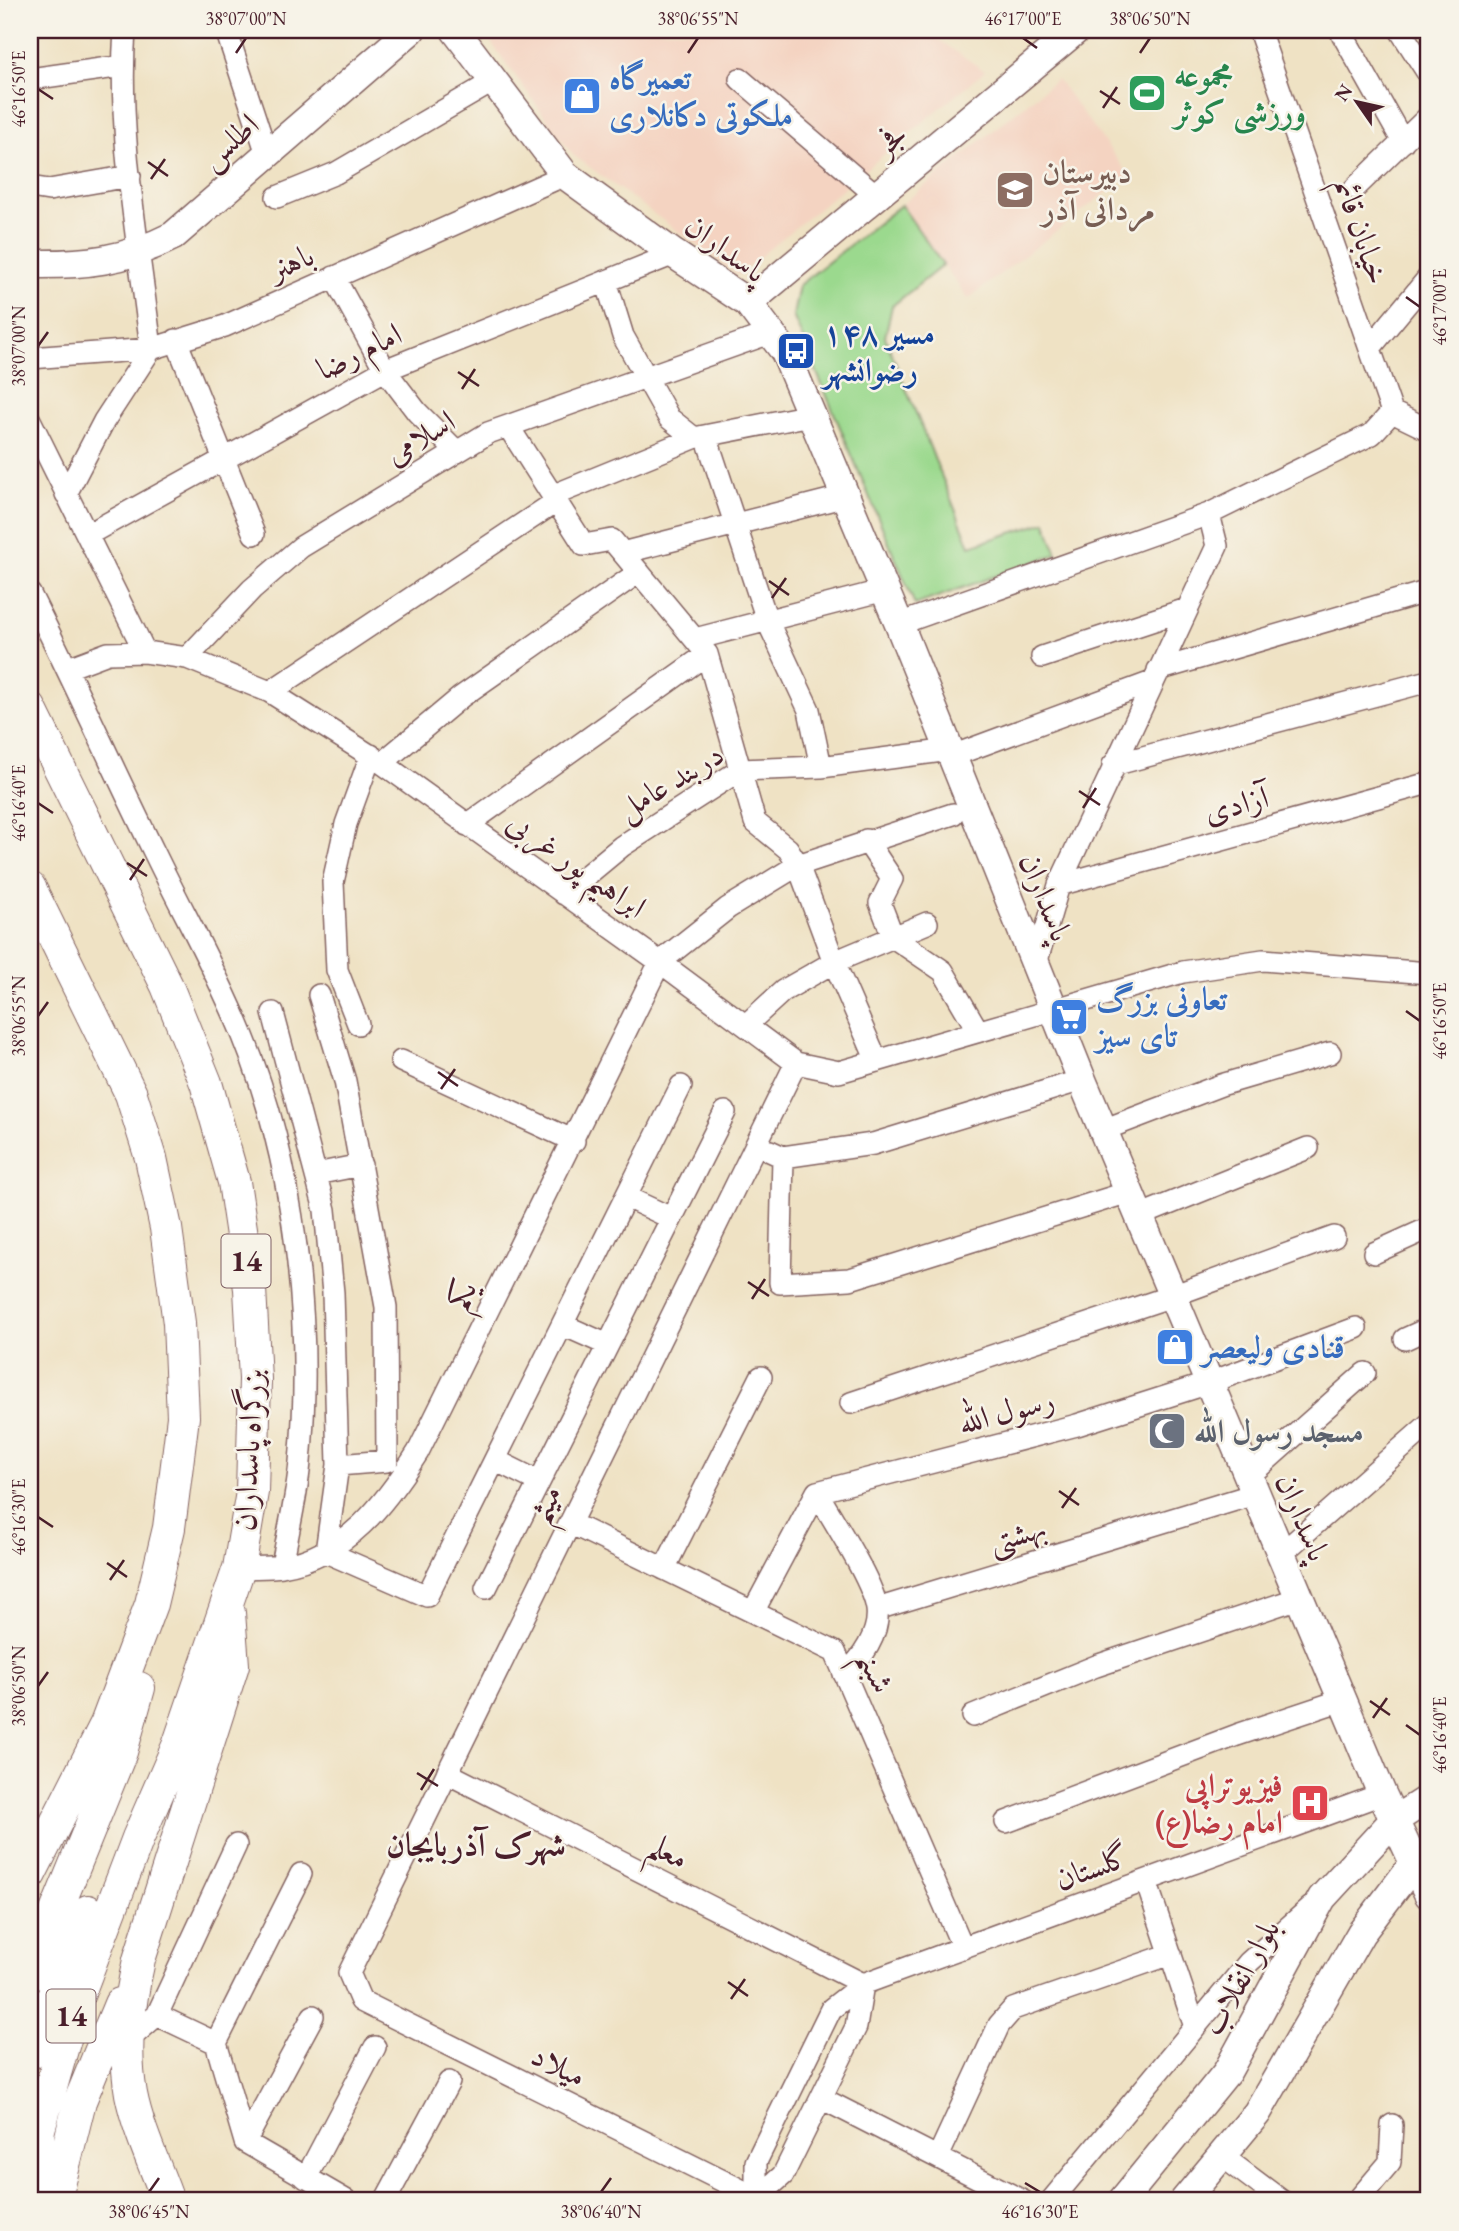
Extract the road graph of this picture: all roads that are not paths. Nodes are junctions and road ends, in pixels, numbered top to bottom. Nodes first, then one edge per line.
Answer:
1 (125, 30) edge
2 (226, 30) edge
3 (411, 30) edge
4 (455, 30) edge
5 (1076, 30) edge
6 (1259, 30) edge
7 (1340, 30) edge
8 (1400, 30) edge
9 (123, 66) junction
10 (1429, 75) edge
11 (30, 79) edge
12 (740, 79) dead end
13 (494, 81) junction
14 (1429, 116) edge
15 (1403, 142) junction
16 (267, 154) junction
17 (565, 175) junction
18 (130, 176) junction
19 (30, 187) edge
20 (1355, 188) dead end
21 (877, 196) junction
22 (277, 197) dead end
23 (140, 253) junction
24 (674, 254) junction
25 (30, 264) edge
26 (334, 277) junction
27 (1429, 277) edge
28 (606, 281) junction
29 (748, 303) junction
30 (770, 333) junction
31 (176, 340) junction
32 (1370, 348) junction
33 (151, 349) junction
34 (30, 358) edge
35 (385, 370) junction
36 (646, 376) junction
37 (1392, 412) junction
38 (811, 415) junction
39 (30, 420) edge
40 (508, 426) junction
41 (1429, 430) edge
42 (700, 437) junction
43 (457, 452) junction
44 (223, 459) junction
45 (66, 494) junction
46 (846, 496) junction
47 (556, 498) junction
48 (1209, 514) junction
49 (736, 524) junction
50 (254, 534) dead end
51 (87, 535) junction
52 (626, 552) junction
53 (639, 572) junction
54 (885, 590) junction
55 (1429, 591) edge
56 (30, 594) edge
57 (1187, 609) junction
58 (767, 620) junction
59 (899, 624) junction
60 (701, 646) junction
61 (145, 652) junction
62 (1042, 657) dead end
63 (187, 658) junction
64 (68, 668) junction
65 (1155, 676) junction
66 (1429, 681) edge
67 (270, 692) junction
68 (30, 708) edge
69 (951, 753) junction
70 (377, 759) junction
71 (1113, 765) junction
72 (821, 767) junction
73 (740, 770) junction
74 (1429, 783) edge
75 (953, 814) dead end
76 (467, 825) junction
77 (866, 840) junction
78 (798, 865) junction
79 (1059, 885) junction
80 (30, 888) edge
81 (564, 894) junction
82 (927, 923) dead end
83 (894, 937) junction
84 (660, 962) junction
85 (834, 962) junction
86 (1036, 964) junction
87 (1429, 973) edge
88 (319, 995) dead end
89 (1054, 1008) junction
90 (273, 1013) dead end
91 (358, 1024) dead end
92 (746, 1025) junction
93 (978, 1031) junction
94 (1330, 1053) dead end
95 (401, 1061) dead end
96 (877, 1061) junction
97 (796, 1063) junction
98 (1082, 1080) junction
99 (681, 1086) dead end
100 (725, 1112) dead end
101 (1103, 1130) junction
102 (574, 1140) junction
103 (756, 1144) junction
104 (1308, 1148) dead end
105 (783, 1157) junction
106 (361, 1165) junction
107 (316, 1174) junction
108 (626, 1197) junction
109 (1134, 1204) junction
110 (671, 1218) junction
111 (1429, 1228) edge
112 (1334, 1237) dead end
113 (1374, 1253) dead end
114 (1172, 1296) junction
115 (563, 1325) junction
116 (1356, 1328) dead end
117 (1429, 1328) edge
118 (1405, 1339) dead end
119 (608, 1345) junction
120 (1365, 1373) dead end
121 (761, 1377) dead end
122 (1209, 1383) junction
123 (851, 1403) dead end
124 (1429, 1424) edge
125 (495, 1460) junction
126 (338, 1465) junction
127 (540, 1482) junction
128 (1252, 1486) junction
129 (817, 1492) junction
130 (569, 1523) junction
131 (326, 1552) junction
132 (1281, 1554) junction
133 (282, 1566) junction
134 (239, 1567) junction
135 (664, 1569) junction
136 (158, 1576) junction
137 (486, 1588) dead end
138 (1299, 1598) junction
139 (228, 1600) junction
140 (877, 1609) junction
141 (753, 1612) junction
142 (844, 1674) junction
143 (1342, 1700) junction
144 (973, 1716) dead end
145 (447, 1773) junction
146 (1382, 1794) junction
147 (1429, 1798) edge
148 (1393, 1821) junction
149 (1006, 1822) dead end
150 (236, 1845) dead end
151 (1422, 1857) edge
152 (30, 1874) edge
153 (301, 1874) dead end
154 (1146, 1881) junction
155 (1429, 1895) edge
156 (1322, 1898) junction
157 (963, 1948) junction
158 (1171, 1954) junction
159 (139, 1960) junction
160 (348, 1973) joint
161 (30, 1975) edge
162 (863, 1984) junction
163 (157, 2015) junction
164 (313, 2016) dead end
165 (1195, 2027) junction
166 (127, 2041) junction
167 (216, 2043) junction
168 (375, 2047) dead end
169 (30, 2053) edge
170 (449, 2082) dead end
171 (821, 2098) junction
172 (1392, 2125) dead end
173 (245, 2143) junction
174 (1222, 2156) junction
175 (938, 2157) junction
176 (306, 2178) junction
177 (756, 2200) edge
178 (32, 2201) edge
179 (55, 2201) edge
180 (168, 2201) edge
181 (347, 2201) edge
182 (385, 2201) edge
183 (1023, 2201) edge
184 (1051, 2201) edge
185 (1122, 2201) edge
186 (1184, 2201) edge
187 (1282, 2201) edge
188 (1357, 2201) edge

1 - 9 street
2 - 16 street
3 - 16 main road, اطلس
4 - 13 main road, پاسداران
5 - 21 main road, فجر
6 - 32 street, خیابان قائم
7 - 15 street
8 - 10 street
9 - 11 street
9 - 18 street
12 - 21 street
13 - 17 main road, پاسداران
13 - 22 street
14 - 15 street
15 - 20 street
16 - 23 main road, اطلس
17 - 24 main road, پاسداران
17 - 26 street, باهنر
18 - 19 street
18 - 23 street
21 - 29 main road, فجر
23 - 25 main road, اطلس
23 - 33 street
24 - 28 street, امام رضا
24 - 29 main road, پاسداران
26 - 31 street, باهنر
26 - 35 street
27 - 32 street
28 - 35 street, امام رضا
28 - 36 street
29 - 30 main road, پاسداران
30 - 36 street, اسلامی
30 - 38 main road, پاسداران
31 - 33 street, باهنر
31 - 44 street
32 - 37 street, خیابان قائم
33 - 34 street, باهنر
33 - 45 street
35 - 43 street
35 - 44 street, امام رضا
36 - 40 street, اسلامی
36 - 42 street
37 - 41 street
37 - 48 street
38 - 42 street
38 - 46 main road, پاسداران
39 - 45 street
40 - 43 street, اسلامی
40 - 47 street
42 - 47 street
42 - 49 street
43 - 63 street, اسلامی
44 - 50 street
44 - 51 street, امام رضا
45 - 51 street
46 - 49 street
46 - 54 main road, پاسداران
47 - 52 street
47 - 67 street
48 - 57 street
48 - 59 street
49 - 52 street
49 - 58 street
51 - 61 street
52 - 53 street
53 - 60 street
53 - 70 street
54 - 58 street
54 - 59 main road, پاسداران
55 - 65 street, دربند عامل
56 - 64 street
57 - 62 street
57 - 65 street
58 - 60 street
58 - 72 street
59 - 69 main road, پاسداران
60 - 73 street
60 - 76 street
61 - 63 street, ابراهیم پور غربی
61 - 64 street, ابراهیم پور غربی
63 - 67 street, ابراهیم پور غربی
64 - 133 street
65 - 69 street, دربند عامل
65 - 71 street
66 - 71 street
67 - 70 street, ابراهیم پور غربی
68 - 134 highway, بزرگراه پاسداران / 14
69 - 72 street, دربند عامل
69 - 86 main road, پاسداران
70 - 76 street, ابراهیم پور غربی
70 - 91 street
71 - 79 street
72 - 73 street, دربند عامل
73 - 78 street
73 - 81 street, دربند عامل
74 - 79 street, آزادی
75 - 77 street
76 - 81 street, ابراهیم پور غربی
77 - 78 street
77 - 83 street
78 - 84 street
78 - 85 street
79 - 86 street
80 - 136 highway, بزرگراه پاسداران / 14
81 - 84 street, ابراهیم پور غربی
82 - 83 street
83 - 85 street
83 - 93 street
84 - 92 street, ابراهیم پور غربی
84 - 102 street, یکم
85 - 92 street
85 - 96 street
86 - 89 main road, پاسداران
87 - 89 street, ابراهیم پور غربی
88 - 106 street
89 - 93 street, ابراهیم پور غربی
89 - 98 main road, پاسداران
90 - 107 street
92 - 97 street, ابراهیم پور غربی
93 - 96 street, ابراهیم پور غربی
94 - 101 street
95 - 102 street
96 - 97 street, ابراهیم پور غربی
97 - 103 street, میثم
98 - 101 main road, پاسداران
98 - 105 street
99 - 108 street
100 - 110 street
101 - 109 main road, پاسداران
102 - 131 street, یکم
103 - 105 street
103 - 130 street, میثم
104 - 109 street
105 - 109 street
106 - 107 street
106 - 126 street
107 - 126 street
108 - 110 street
108 - 115 street
109 - 114 main road, پاسداران
110 - 119 street
111 - 113 street
112 - 114 street
114 - 122 main road, پاسداران
114 - 123 street
115 - 119 street
115 - 125 street
116 - 122 street, رسول الله
117 - 118 street
119 - 127 street
120 - 128 street
121 - 135 street
122 - 128 main road, پاسداران
122 - 129 street, رسول الله
124 - 132 street
125 - 127 street
125 - 131 street
126 - 131 street
127 - 137 street
128 - 132 main road, پاسداران
128 - 140 street, بهشتی
129 - 140 street
129 - 141 street
130 - 135 street, شبنم
130 - 145 street, میثم
131 - 133 street, یکم
132 - 138 main road, پاسداران
133 - 134 street, یکم
134 - 139 highway, بزرگراه پاسداران / 14
135 - 141 street, شبنم
136 - 152 highway, 14
136 - 161 highway
138 - 143 main road, پاسداران
138 - 144 street
139 - 159 highway
139 - 169 highway
139 - 178 highway, بزرگراه پاسداران / 14
140 - 142 street
141 - 142 street, شبنم
142 - 157 street, شبنم
143 - 146 main road, پاسداران
143 - 149 street
145 - 160 street, میثم
145 - 162 street, معلم
146 - 148 main road, پاسداران
146 - 154 street, گلستان
147 - 148 main road, بلوار انقلاب
148 - 151 main road, پاسداران
148 - 156 main road, بلوار انقلاب
150 - 163 street
151 - 155 main road, پاسداران
151 - 174 main road
153 - 167 street
154 - 157 street, گلستان
154 - 158 street
156 - 165 street
156 - 185 main road, بلوار انقلاب
157 - 162 street, گلستان
158 - 165 street
158 - 175 street
159 - 166 highway
159 - 179 highway
160 - 177 street, میلاد
162 - 171 street
162 - 177 street, گلستان
163 - 166 street
163 - 167 street
164 - 173 street
165 - 184 street
166 - 180 highway
167 - 173 street
168 - 176 street
170 - 182 street
171 - 175 street
171 - 177 street
172 - 188 street
173 - 176 street
174 - 186 main road
174 - 187 street
175 - 183 street
176 - 181 street

